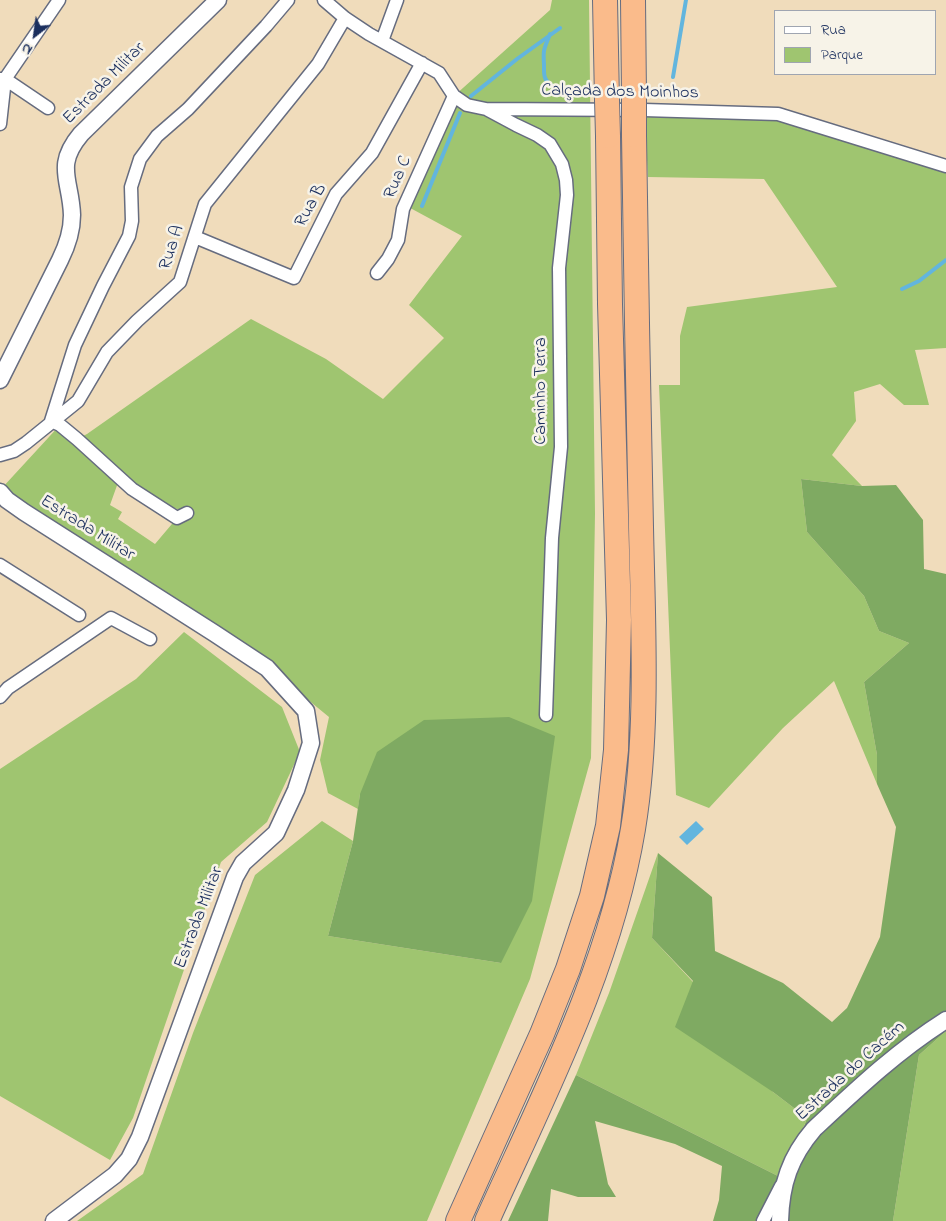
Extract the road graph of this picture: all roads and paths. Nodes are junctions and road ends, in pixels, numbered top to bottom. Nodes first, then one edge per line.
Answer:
1 (59, 0) edge
2 (218, 0) edge
3 (288, 0) edge
4 (324, 0) edge
5 (397, 0) edge
6 (605, 0) edge
7 (634, 5) edge
8 (345, 18) junction
9 (382, 41) junction
10 (422, 63) junction
11 (2, 79) edge
12 (454, 96) junction
13 (48, 108) dead end
14 (486, 109) junction
15 (0, 124) edge
16 (946, 166) edge
17 (195, 237) junction
18 (377, 273) dead end
19 (0, 380) edge
20 (51, 421) junction
21 (0, 455) edge
22 (0, 492) edge
23 (187, 513) dead end
24 (0, 565) edge
25 (79, 615) dead end
26 (150, 639) dead end
27 (3, 688) edge
28 (546, 715) dead end
29 (946, 1020) edge
30 (788, 1172) junction
31 (54, 1221) edge
32 (458, 1221) edge
33 (487, 1221) edge
34 (763, 1221) edge
35 (780, 1221) edge

1 - 11 street
2 - 19 street, Estrada Militar
3 - 20 street
4 - 8 street
5 - 9 street
6 - 32 highway, bridge
7 - 33 highway, bridge
8 - 9 street
8 - 17 street, Rua A
9 - 10 street
10 - 12 street
10 - 17 street, Rua B
11 - 13 street
11 - 15 street
12 - 14 street, Calçada dos Moinhos
12 - 18 street, Rua C
14 - 16 street, Calçada dos Moinhos
14 - 28 street, Caminho Terra
17 - 20 street, Rua A
20 - 21 street, Rua A
20 - 23 street
22 - 31 street, Estrada Militar
24 - 25 street
26 - 27 street
29 - 30 street, Estrada do Cacém
30 - 34 street
30 - 35 street, Estrada do Cacém

